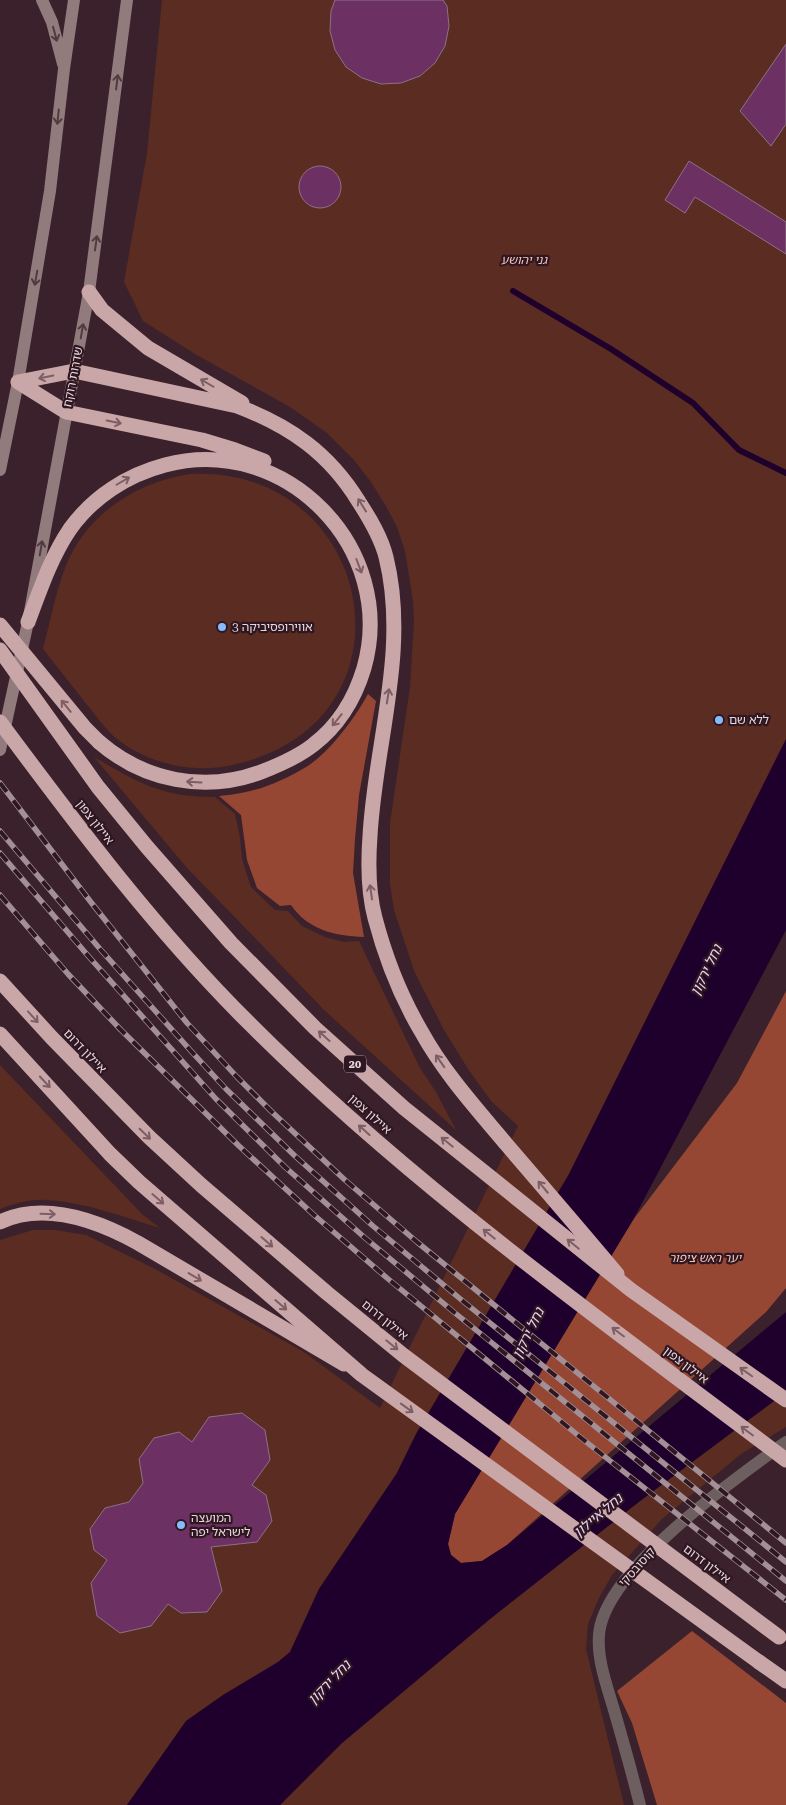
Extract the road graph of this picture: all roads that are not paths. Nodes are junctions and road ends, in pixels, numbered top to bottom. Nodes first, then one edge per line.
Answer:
1 (42, 0) edge
2 (74, 0) edge
3 (127, 0) edge
4 (64, 69) junction
5 (89, 292) junction
6 (74, 371) junction
7 (18, 382) junction
8 (66, 412) junction
9 (280, 424) junction
10 (0, 470) edge
11 (346, 540) junction
12 (28, 622) junction
13 (0, 625) edge
14 (0, 650) edge
15 (0, 722) edge
16 (0, 750) edge
17 (0, 981) edge
18 (0, 1034) edge
19 (0, 1222) edge
20 (631, 1290) junction
21 (362, 1375) junction
22 (786, 1400) edge
23 (786, 1442) edge
24 (786, 1460) edge
25 (782, 1640) edge
26 (786, 1681) edge
27 (640, 1805) edge

1 -> 4 main road
2 - 4 main road
5 -> 3 main road, שדרות רוקח
4 -> 7 main road
6 -> 5 main road, שדרות רוקח
9 -> 5 highway
6 -> 7 highway
6 - 8 main road, שדרות רוקח
6 - 9 highway
7 - 8 highway
7 - 10 main road
8 -> 11 highway
12 -> 8 main road, שדרות רוקח
20 -> 9 highway, bridge
12 -> 11 highway
11 -> 13 highway, bridge
12 - 16 main road, שדרות רוקח
20 -> 14 highway, 20, bridge
24 -> 15 highway, איילון צפון, bridge
17 -> 25 highway, איילון דרום, bridge
18 -> 21 highway, bridge
19 -> 21 highway, bridge
22 -> 20 highway, 20, bridge
21 -> 26 highway, bridge
23 - 27 street, קוסובסקי

